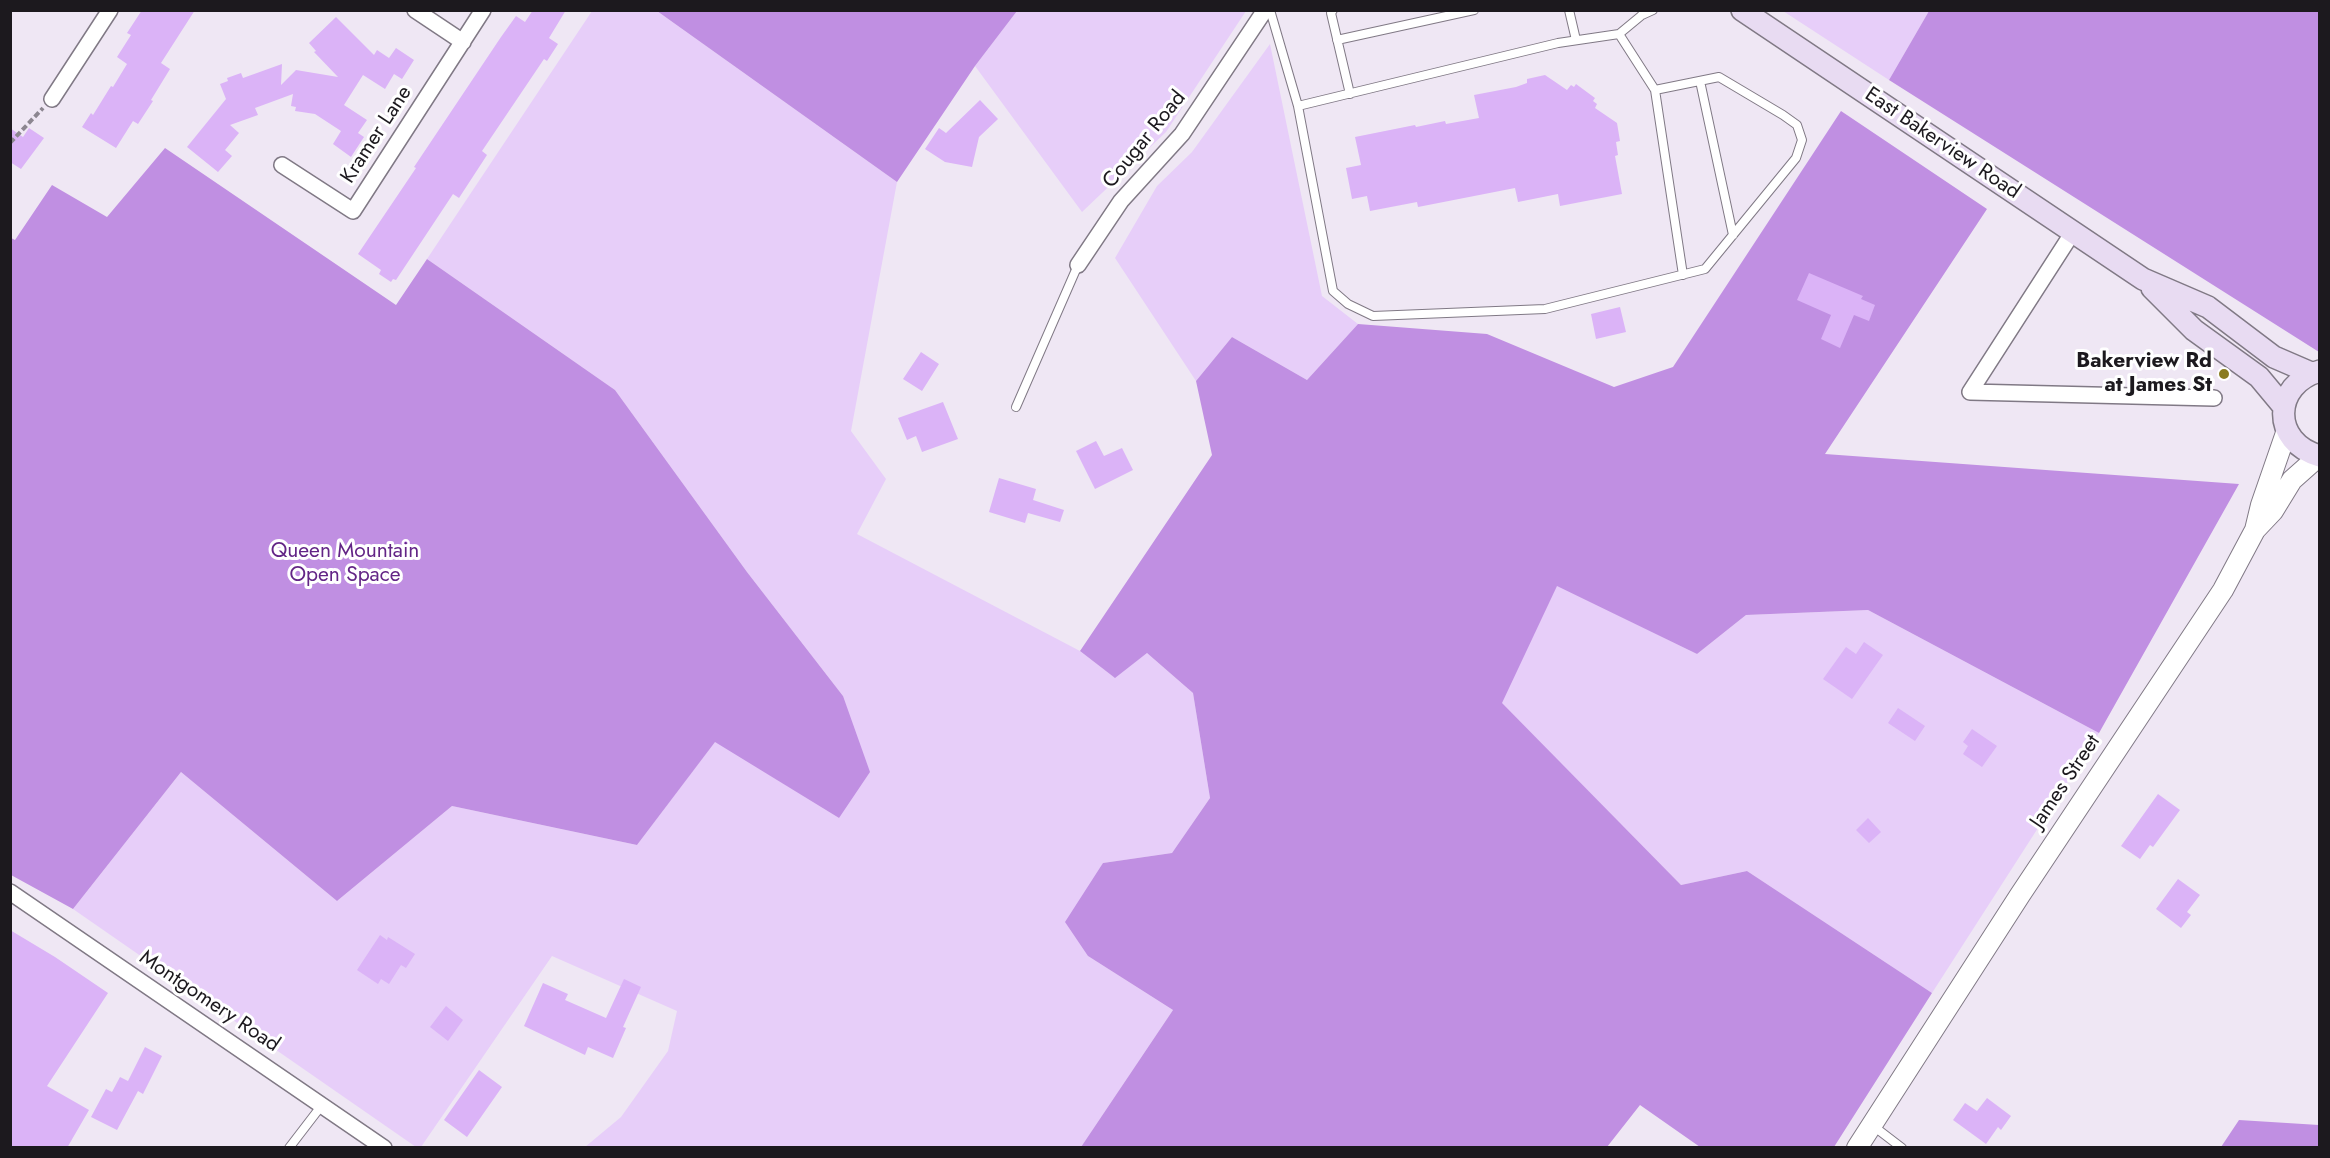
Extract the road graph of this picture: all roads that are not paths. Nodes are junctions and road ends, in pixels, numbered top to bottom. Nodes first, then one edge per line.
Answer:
1 (110, 10) edge
2 (415, 10) edge
3 (483, 10) edge
4 (1265, 10) edge
5 (1270, 10) edge
6 (1334, 10) edge
7 (1474, 10) edge
8 (1569, 10) edge
9 (1653, 10) edge
10 (1742, 10) edge
11 (1642, 13) edge
12 (1619, 34) junction
13 (1337, 40) junction
14 (1576, 40) junction
15 (463, 42) junction
16 (1700, 81) junction
17 (1655, 90) junction
18 (1350, 94) junction
19 (51, 99) road end
20 (1298, 106) junction
21 (282, 165) dead end
22 (2073, 232) junction
23 (1733, 235) junction
24 (1078, 265) joint
25 (1683, 275) junction
26 (2143, 279) junction
27 (2315, 372) edge
28 (2214, 398) dead end
29 (1016, 407) dead end
30 (2284, 407) junction
31 (2287, 430) junction
32 (2319, 456) edge
33 (2255, 530) junction
34 (10, 892) edge
35 (322, 1105) junction
36 (1872, 1125) junction
37 (290, 1148) edge
38 (384, 1148) edge
39 (1857, 1148) edge
40 (1902, 1148) edge

1 - 19 street
2 - 15 street
3 - 15 street, Kramer Lane
4 - 24 street, Cougar Road
5 - 20 lane
6 - 13 lane
7 - 13 lane
8 - 14 lane
9 - 11 lane
10 - 22 main road, East Bakerview Road
11 - 12 lane
12 - 14 lane
12 - 17 lane
13 - 18 lane
14 - 18 lane
15 - 21 street, Kramer Lane
16 - 17 lane
16 - 23 lane
16 - 23 lane
17 - 25 lane
18 - 20 lane
20 - 25 lane
22 - 26 main road, East Bakerview Road
22 - 28 street
23 - 25 lane
24 - 29 lane
26 - 27 main road, East Bakerview Road
26 - 30 main road, East Bakerview Road
27 - 30 main road
30 - 31 main road
31 - 32 main road
31 - 33 street, James Street
32 - 33 street
33 - 36 street, James Street
34 - 35 street, Montgomery Road
35 - 37 lane
35 - 38 street, Montgomery Road
36 - 39 street, James Street
36 - 40 lane

